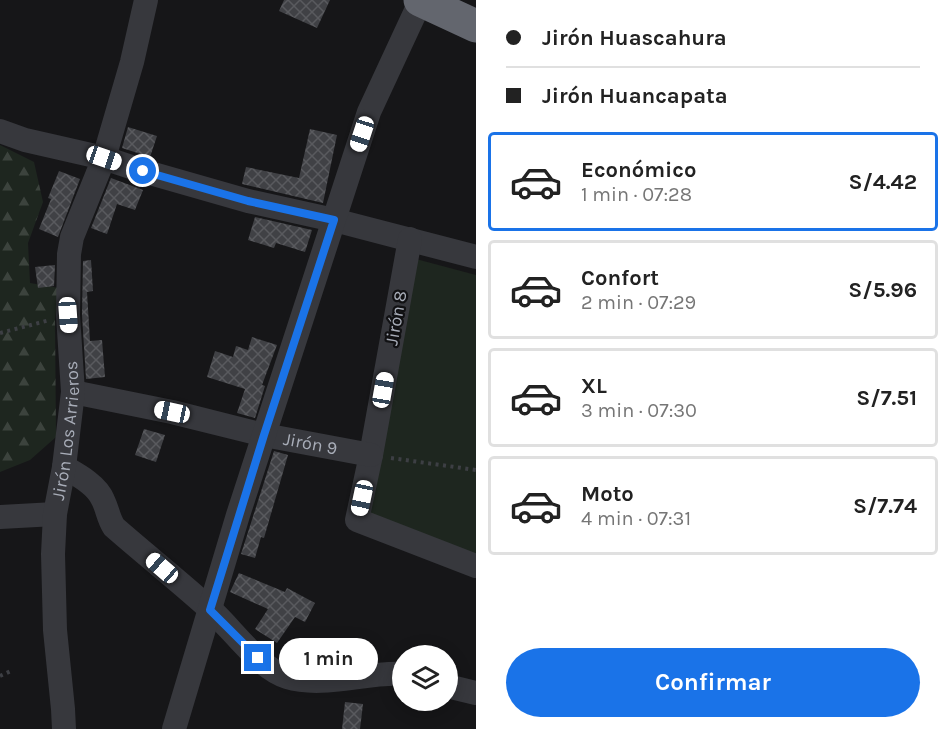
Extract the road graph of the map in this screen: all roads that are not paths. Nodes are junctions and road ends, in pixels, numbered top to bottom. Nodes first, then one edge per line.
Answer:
1 (146, 0) edge
2 (421, 0) edge
3 (476, 26) edge
4 (0, 131) edge
5 (104, 158) junction
6 (334, 220) junction
7 (410, 239) junction
8 (476, 257) edge
9 (73, 392) junction
10 (264, 435) junction
11 (371, 455) junction
12 (64, 466) junction
13 (55, 514) junction
14 (0, 517) edge
15 (476, 566) edge
16 (210, 610) junction
17 (392, 674) edge
18 (458, 689) edge
19 (476, 693) edge
20 (64, 729) edge
21 (174, 729) edge

1 - 5 street, Jirón Los Arrieros
2 - 3 highway
2 - 6 street
4 - 5 street
5 - 6 street
5 - 9 street, Jirón Los Arrieros
6 - 7 street
6 - 10 street
7 - 8 street
7 - 11 street, Jirón 8
9 - 10 street, Jirón 9
9 - 12 street, Jirón Los Arrieros
10 - 11 street, Jirón 9
10 - 16 street
11 - 15 street, Jirón 8
12 - 13 street, Jirón Los Arrieros
12 - 16 street
13 - 14 street
13 - 20 street, Jirón Los Arrieros
16 - 17 street
16 - 21 street
18 - 19 street

